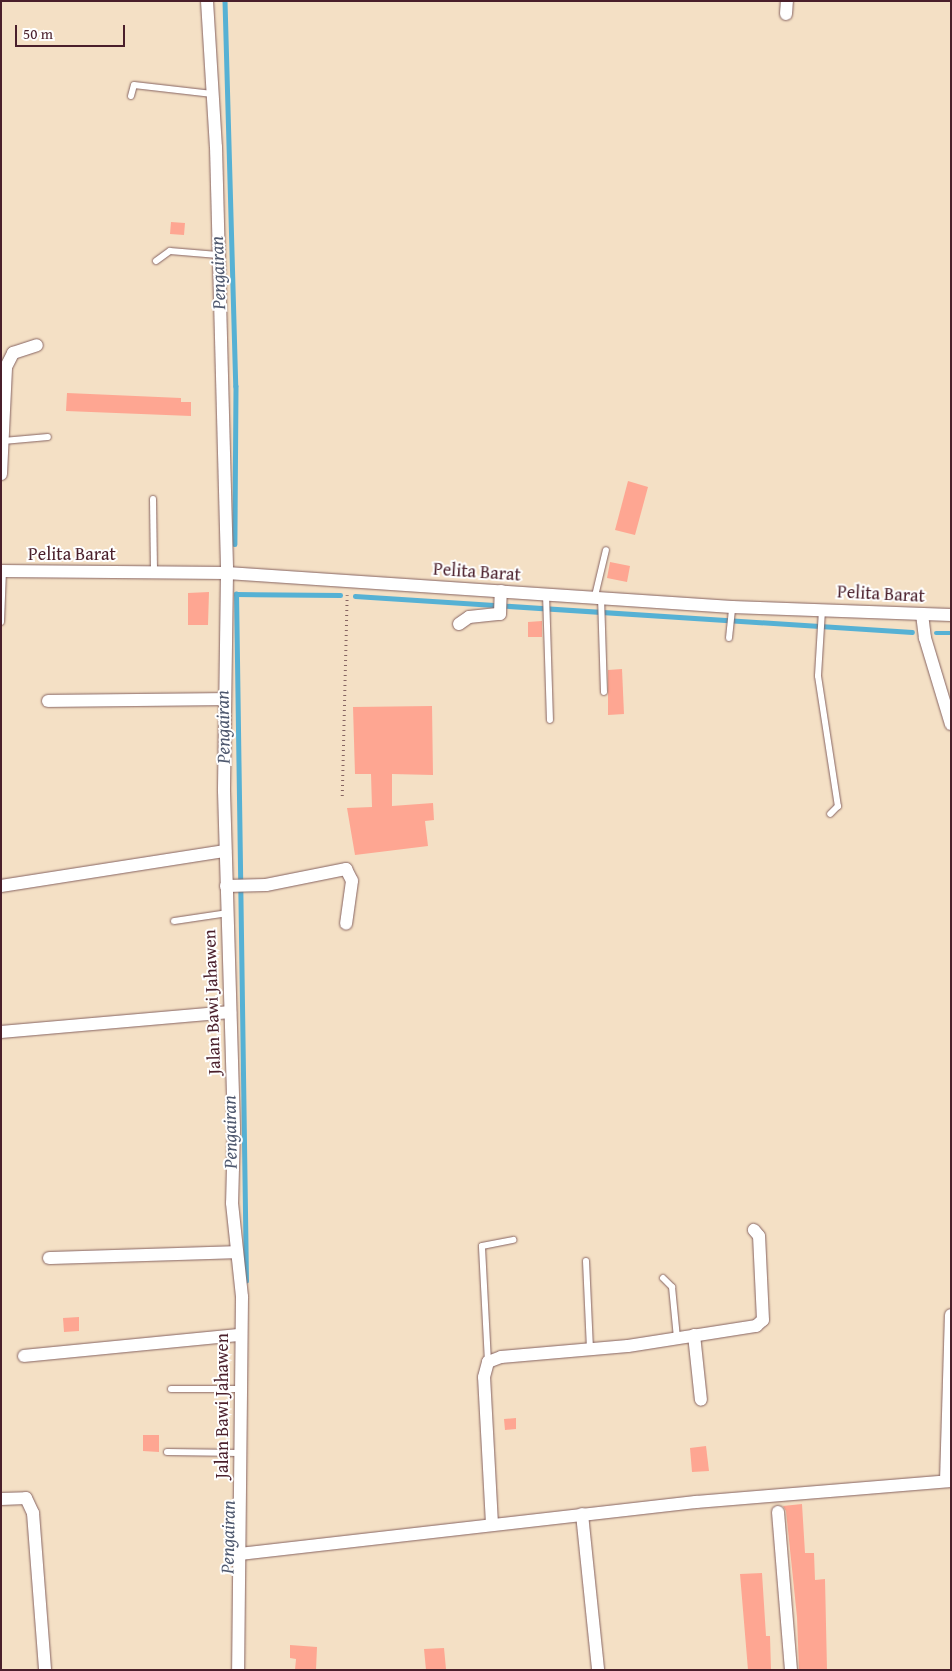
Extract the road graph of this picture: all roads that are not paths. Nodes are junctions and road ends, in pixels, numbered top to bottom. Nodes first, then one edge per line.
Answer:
1 (207, 1) edge
2 (212, 94) junction
3 (131, 96) dead end
4 (218, 255) junction
5 (156, 261) dead end
6 (37, 345) dead end
7 (48, 437) dead end
8 (2, 441) edge
9 (1, 474) edge
10 (153, 498) dead end
11 (606, 550) dead end
12 (2, 571) edge
13 (154, 572) junction
14 (227, 573) junction
15 (501, 591) junction
16 (546, 594) junction
17 (598, 596) junction
18 (732, 607) junction
19 (822, 609) junction
20 (922, 614) junction
21 (951, 615) edge
22 (1, 622) edge
23 (459, 624) dead end
24 (729, 638) dead end
25 (604, 692) dead end
26 (225, 699) junction
27 (48, 701) dead end
28 (550, 720) dead end
29 (951, 724) edge
30 (830, 814) dead end
31 (225, 851) junction
32 (1, 886) edge
33 (226, 886) junction
34 (228, 913) junction
35 (174, 921) dead end
36 (346, 924) dead end
37 (230, 1012) junction
38 (1, 1032) edge
39 (754, 1230) dead end
40 (512, 1240) dead end
41 (235, 1252) junction
42 (49, 1258) dead end
43 (586, 1261) dead end
44 (663, 1278) dead end
45 (951, 1316) edge
46 (240, 1335) junction
47 (694, 1335) junction
48 (677, 1338) junction
49 (590, 1350) junction
50 (24, 1356) dead end
51 (488, 1362) junction
52 (171, 1389) dead end
53 (240, 1389) junction
54 (701, 1400) dead end
55 (167, 1452) dead end
56 (240, 1453) junction
57 (948, 1481) edge
58 (1, 1498) edge
59 (778, 1512) dead end
60 (582, 1514) junction
61 (492, 1524) junction
62 (240, 1554) junction
63 (45, 1670) edge
64 (238, 1670) edge
65 (598, 1670) edge
66 (791, 1670) edge

1 - 2 street, Jalan Bawi Jahawen
2 - 3 lane
2 - 4 street, Jalan Bawi Jahawen
4 - 5 lane
4 - 14 street, Jalan Bawi Jahawen
6 - 8 street
7 - 8 lane
8 - 9 street
10 - 13 lane
11 - 17 lane
12 - 13 street, Pelita Barat
12 - 22 lane
13 - 14 street, Pelita Barat
14 - 15 street, Pelita Barat
14 - 26 street, Jalan Bawi Jahawen
15 - 16 street, Pelita Barat
15 - 23 street
16 - 17 street, Pelita Barat
16 - 28 lane
17 - 18 street, Pelita Barat
17 - 25 lane
18 - 19 street, Pelita Barat
18 - 24 lane
19 - 20 street, Pelita Barat
19 - 30 lane
20 - 21 street, Pelita Barat
20 - 29 street
26 - 27 street
26 - 31 street, Jalan Bawi Jahawen
31 - 32 street
31 - 33 street, Jalan Bawi Jahawen
33 - 34 street, Jalan Bawi Jahawen
33 - 36 street
34 - 35 lane
34 - 37 street, Jalan Bawi Jahawen
37 - 38 street
37 - 41 street, Jalan Bawi Jahawen
39 - 47 street
40 - 51 lane
41 - 42 street
41 - 46 street, Jalan Bawi Jahawen
43 - 49 lane
44 - 48 lane
45 - 57 street
46 - 50 street
46 - 53 street, Jalan Bawi Jahawen
47 - 48 street
47 - 54 street
48 - 49 street
49 - 51 street
51 - 61 street
52 - 53 lane
53 - 56 street, Jalan Bawi Jahawen
55 - 56 lane
56 - 62 street, Jalan Bawi Jahawen
57 - 60 street
58 - 63 street
59 - 66 street
60 - 61 street
60 - 65 street
61 - 62 street
62 - 64 street, Jalan Bawi Jahawen

